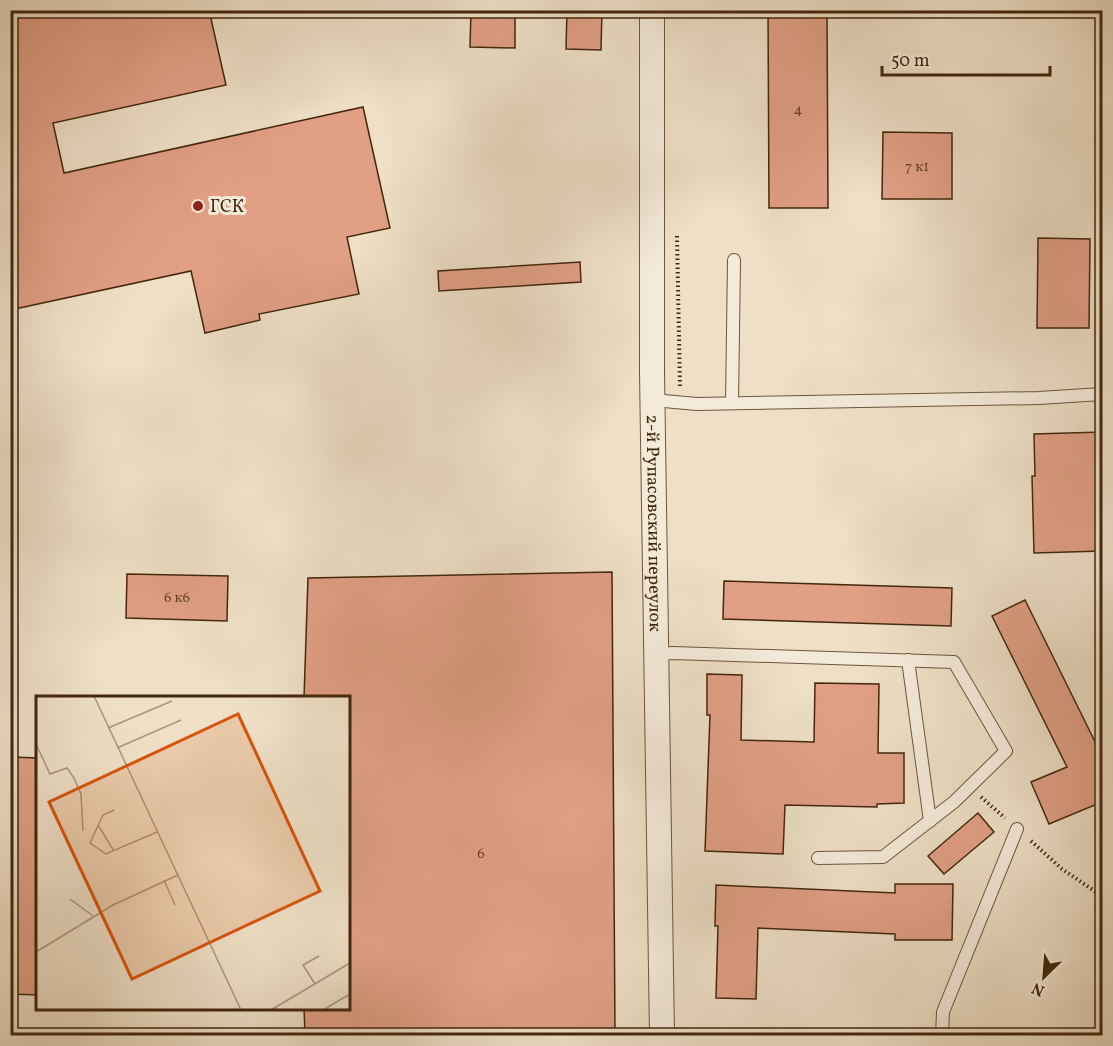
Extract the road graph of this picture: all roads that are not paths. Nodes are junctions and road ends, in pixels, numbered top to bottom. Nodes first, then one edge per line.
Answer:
1 (652, 10) edge
2 (734, 260) dead end
3 (1102, 394) edge
4 (652, 400) junction
5 (732, 403) junction
6 (657, 654) junction
7 (908, 660) junction
8 (930, 820) junction
9 (1017, 829) road end
10 (818, 858) dead end
11 (662, 1035) edge
12 (942, 1035) edge

1 - 4 street, 2-й Рупасовский переулок
2 - 5 lane
3 - 5 lane
4 - 5 lane
4 - 6 street, 2-й Рупасовский переулок
6 - 7 lane
6 - 11 street, 2-й Рупасовский переулок
7 - 8 lane
7 - 8 lane
8 - 10 lane
9 - 12 lane

